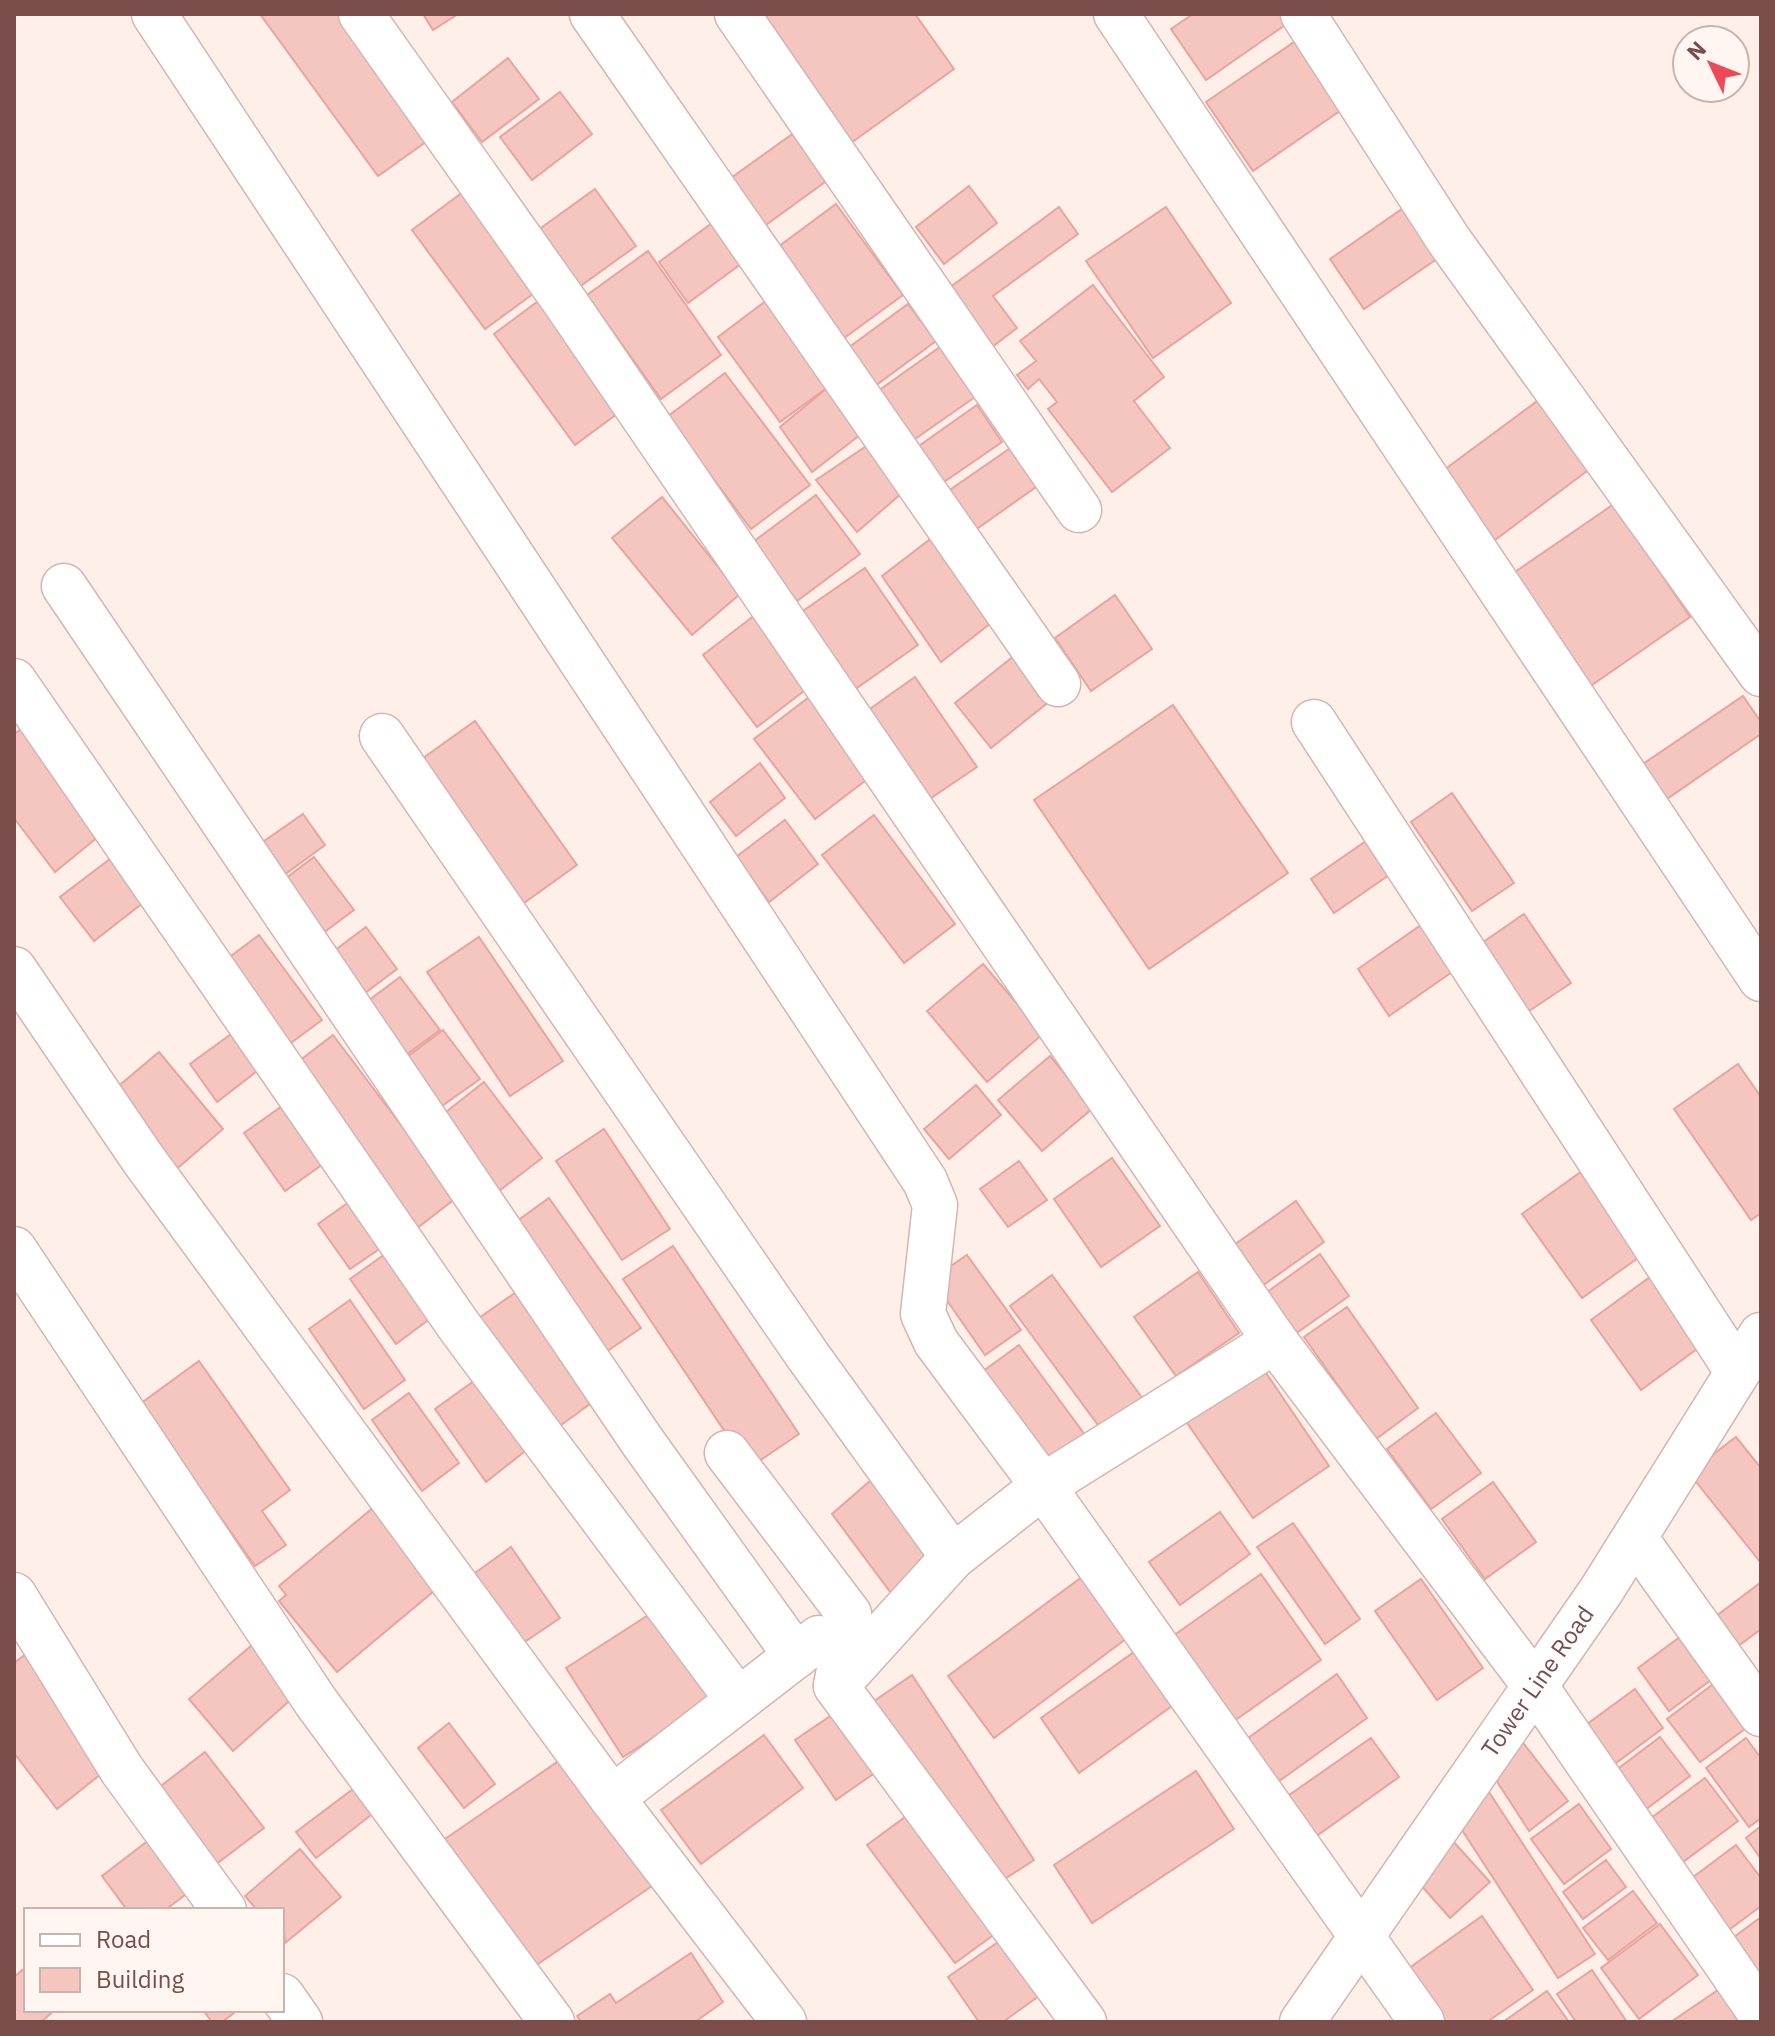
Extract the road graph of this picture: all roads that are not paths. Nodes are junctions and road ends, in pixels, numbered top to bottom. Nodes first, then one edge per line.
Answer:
1 (154, 14) edge
2 (361, 14) edge
3 (592, 14) edge
4 (737, 14) edge
5 (1116, 14) edge
6 (1303, 14) edge
7 (1079, 510) dead end
8 (64, 586) dead end
9 (1761, 674) edge
10 (14, 681) edge
11 (1058, 684) dead end
12 (1314, 722) dead end
13 (382, 736) dead end
14 (14, 969) edge
15 (1761, 979) edge
16 (14, 1249) edge
17 (1761, 1335) edge
18 (1275, 1341) junction
19 (1737, 1371) junction
20 (727, 1453) dead end
21 (1043, 1486) junction
22 (1635, 1538) junction
23 (953, 1557) junction
24 (14, 1595) edge
25 (849, 1614) junction
26 (796, 1656) junction
27 (836, 1686) junction
28 (1535, 1686) junction
29 (738, 1700) junction
30 (1761, 1714) edge
31 (612, 1798) junction
32 (223, 1908) edge
33 (1362, 1935) junction
34 (284, 1999) edge
35 (1761, 2014) edge
36 (300, 2022) edge
37 (552, 2022) edge
38 (784, 2022) edge
39 (1084, 2022) edge
40 (1302, 2022) edge
41 (1422, 2022) edge

1 - 21 street
2 - 18 street
3 - 11 street
4 - 7 street
5 - 15 street
6 - 9 street
8 - 26 street
10 - 29 street
12 - 19 street
13 - 23 street
14 - 31 street
16 - 37 street
17 - 19 street, Tower Line Road
18 - 21 street
18 - 28 street
19 - 22 street, Tower Line Road
20 - 25 street
21 - 23 street
21 - 33 street
22 - 28 street, Tower Line Road
22 - 30 street
23 - 27 street
24 - 32 street
25 - 26 street
25 - 27 street
26 - 29 street
27 - 39 street
28 - 33 street, Tower Line Road
28 - 35 street
29 - 31 street
31 - 38 street
33 - 40 street, Tower Line Road
33 - 41 street
34 - 36 street

